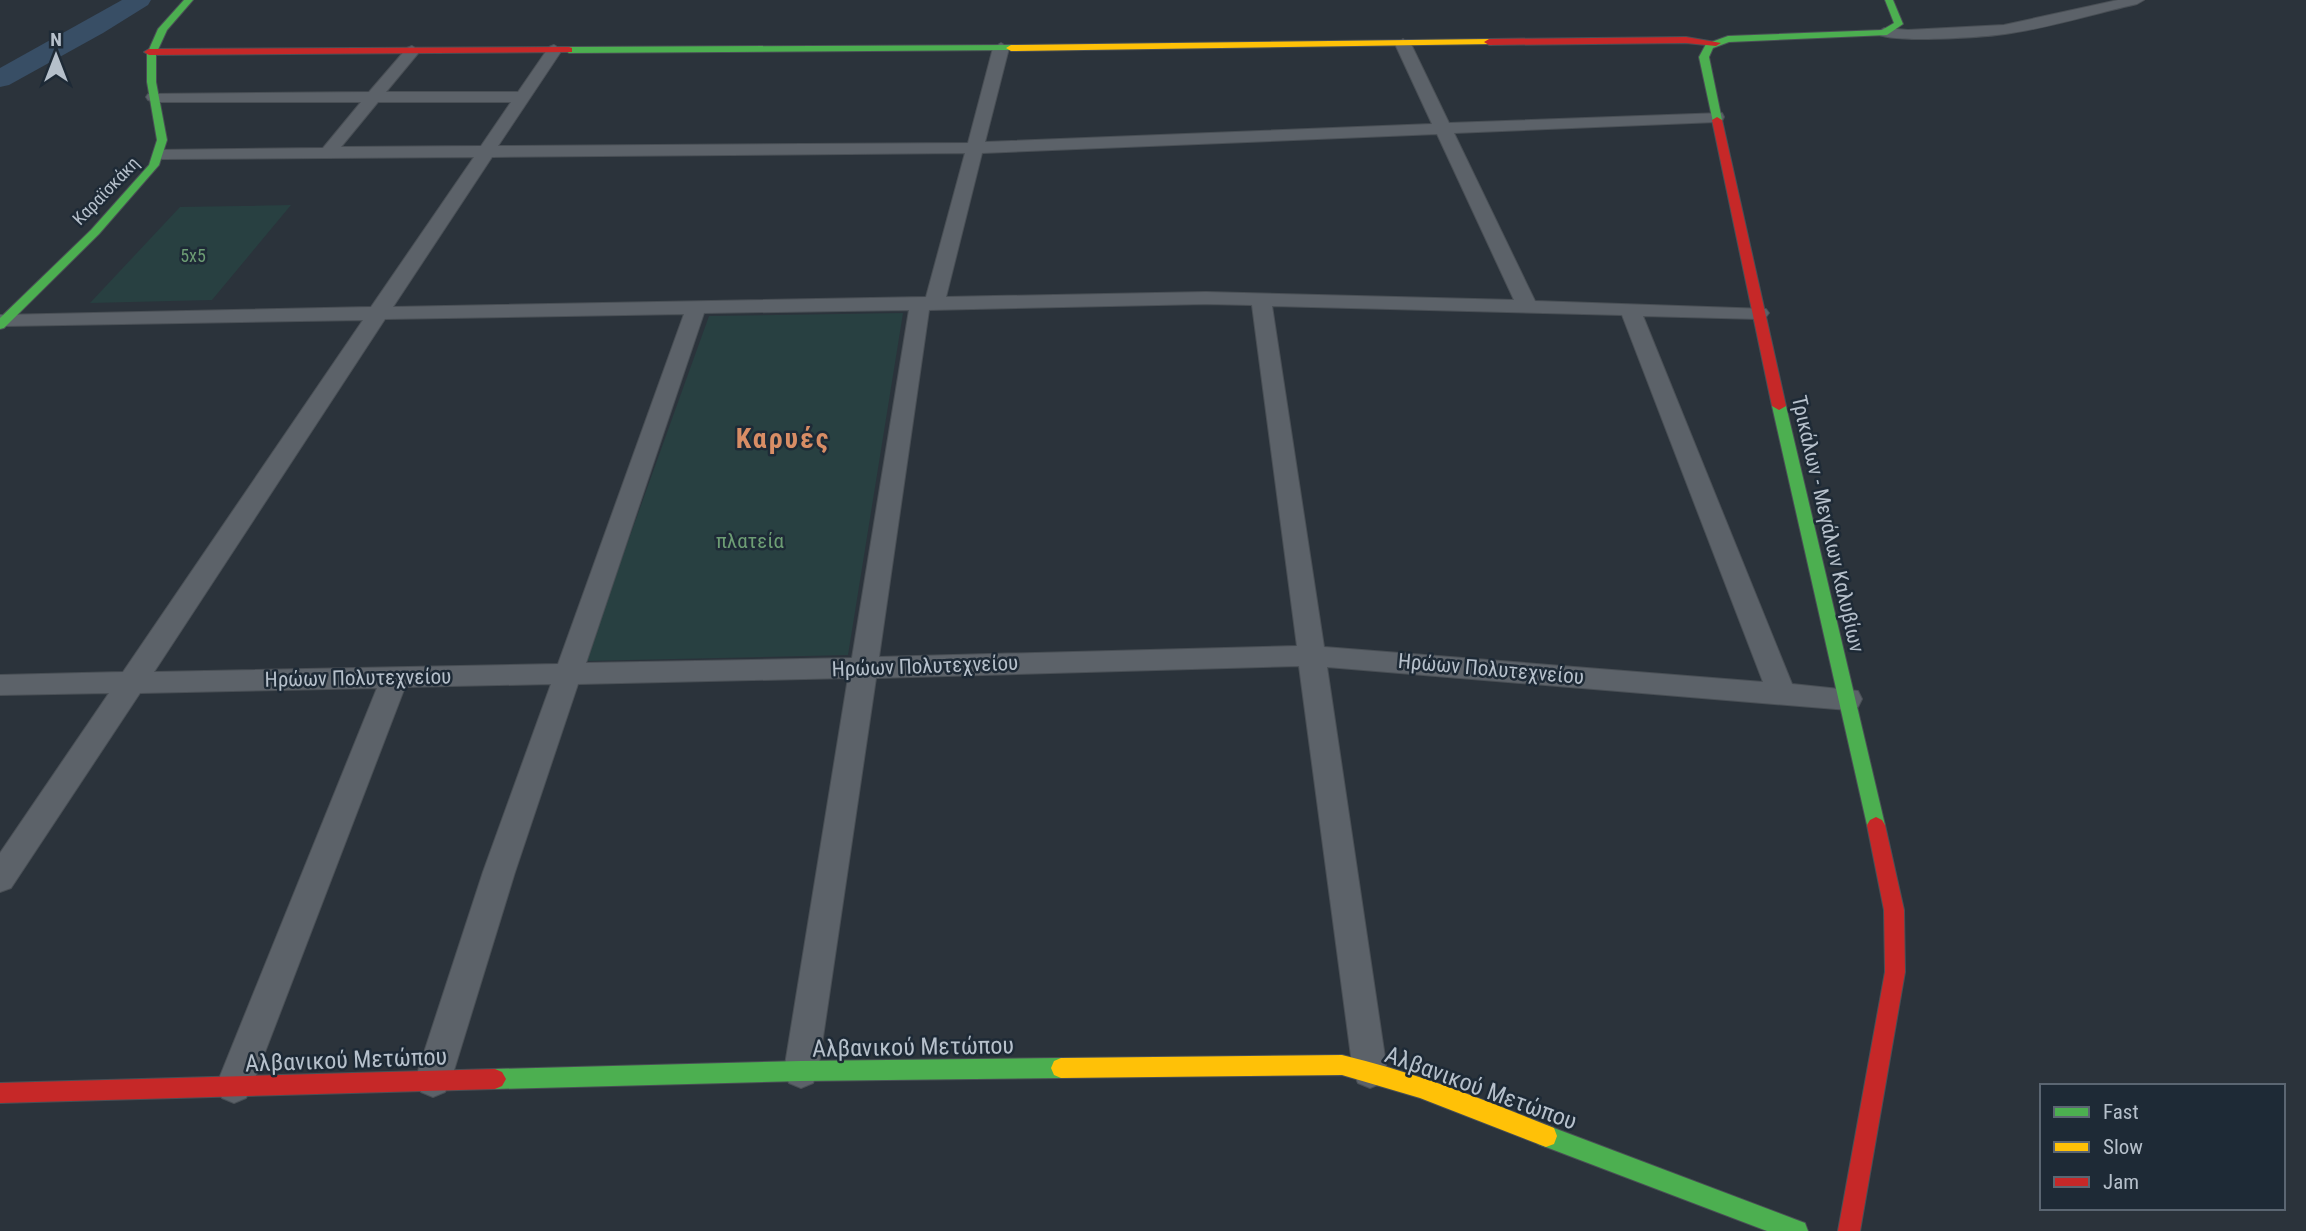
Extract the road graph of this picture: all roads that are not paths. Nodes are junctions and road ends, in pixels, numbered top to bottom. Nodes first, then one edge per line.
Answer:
1 (189, 0) edge
2 (1889, 0) edge
3 (2137, 0) edge
4 (1884, 33) junction
5 (1716, 43) junction
6 (1403, 44) junction
7 (1002, 48) junction
8 (554, 50) junction
9 (412, 51) junction
10 (149, 52) junction
11 (154, 97) junction
12 (374, 97) junction
13 (523, 97) junction
14 (1716, 117) junction
15 (1443, 128) junction
16 (974, 148) junction
17 (488, 150) junction
18 (329, 151) junction
19 (162, 153) junction
20 (1261, 299) junction
21 (927, 304) junction
22 (1527, 306) junction
23 (696, 308) junction
24 (1630, 309) junction
25 (1759, 313) junction
26 (377, 314) junction
27 (2, 322) edge
28 (1311, 656) junction
29 (863, 668) junction
30 (570, 673) junction
31 (395, 677) junction
32 (132, 682) junction
33 (0, 685) edge
34 (1781, 692) junction
35 (1848, 699) junction
36 (0, 879) edge
37 (801, 1071) junction
38 (1370, 1071) junction
39 (433, 1080) junction
40 (234, 1086) junction
41 (0, 1093) edge
42 (1797, 1231) edge
43 (1849, 1231) edge

1 - 10 street
2 - 4 street
3 - 4 street
4 - 5 street
5 - 6 street
5 - 14 street, Τρικάλων - Μεγάλων Καλυβίων
6 - 7 street
6 - 15 street
7 - 8 street
7 - 16 street
8 - 9 street
8 - 13 street
9 - 10 street
9 - 12 street
10 - 11 street, Καραϊσκάκη
11 - 12 street
11 - 19 street, Καραϊσκάκη
12 - 13 street
12 - 18 street
13 - 17 street
14 - 15 street
14 - 25 street, Τρικάλων - Μεγάλων Καλυβίων
15 - 16 street
15 - 22 street
16 - 17 street
16 - 21 street
17 - 18 street
17 - 26 street
18 - 19 street
19 - 27 street, Καραϊσκάκη
20 - 21 street
20 - 22 street
20 - 28 street
21 - 23 street
21 - 29 street
22 - 24 street
23 - 26 street
23 - 30 street
24 - 25 street
24 - 34 street
25 - 35 street, Τρικάλων - Μεγάλων Καλυβίων
26 - 27 street
26 - 32 street
28 - 29 street, Ηρώων Πολυτεχνείου
28 - 34 street, Ηρώων Πολυτεχνείου
28 - 38 street
29 - 30 street, Ηρώων Πολυτεχνείου
29 - 37 street
30 - 31 street, Ηρώων Πολυτεχνείου
30 - 39 street
31 - 32 street, Ηρώων Πολυτεχνείου
31 - 40 street
32 - 33 street, Ηρώων Πολυτεχνείου
32 - 36 street
34 - 35 street, Ηρώων Πολυτεχνείου
35 - 43 street, Τρικάλων - Μεγάλων Καλυβίων
37 - 38 street, Αλβανικού Μετώπου
37 - 39 street, Αλβανικού Μετώπου
38 - 42 street, Αλβανικού Μετώπου
39 - 40 street, Αλβανικού Μετώπου
40 - 41 street, Αλβανικού Μετώπου

